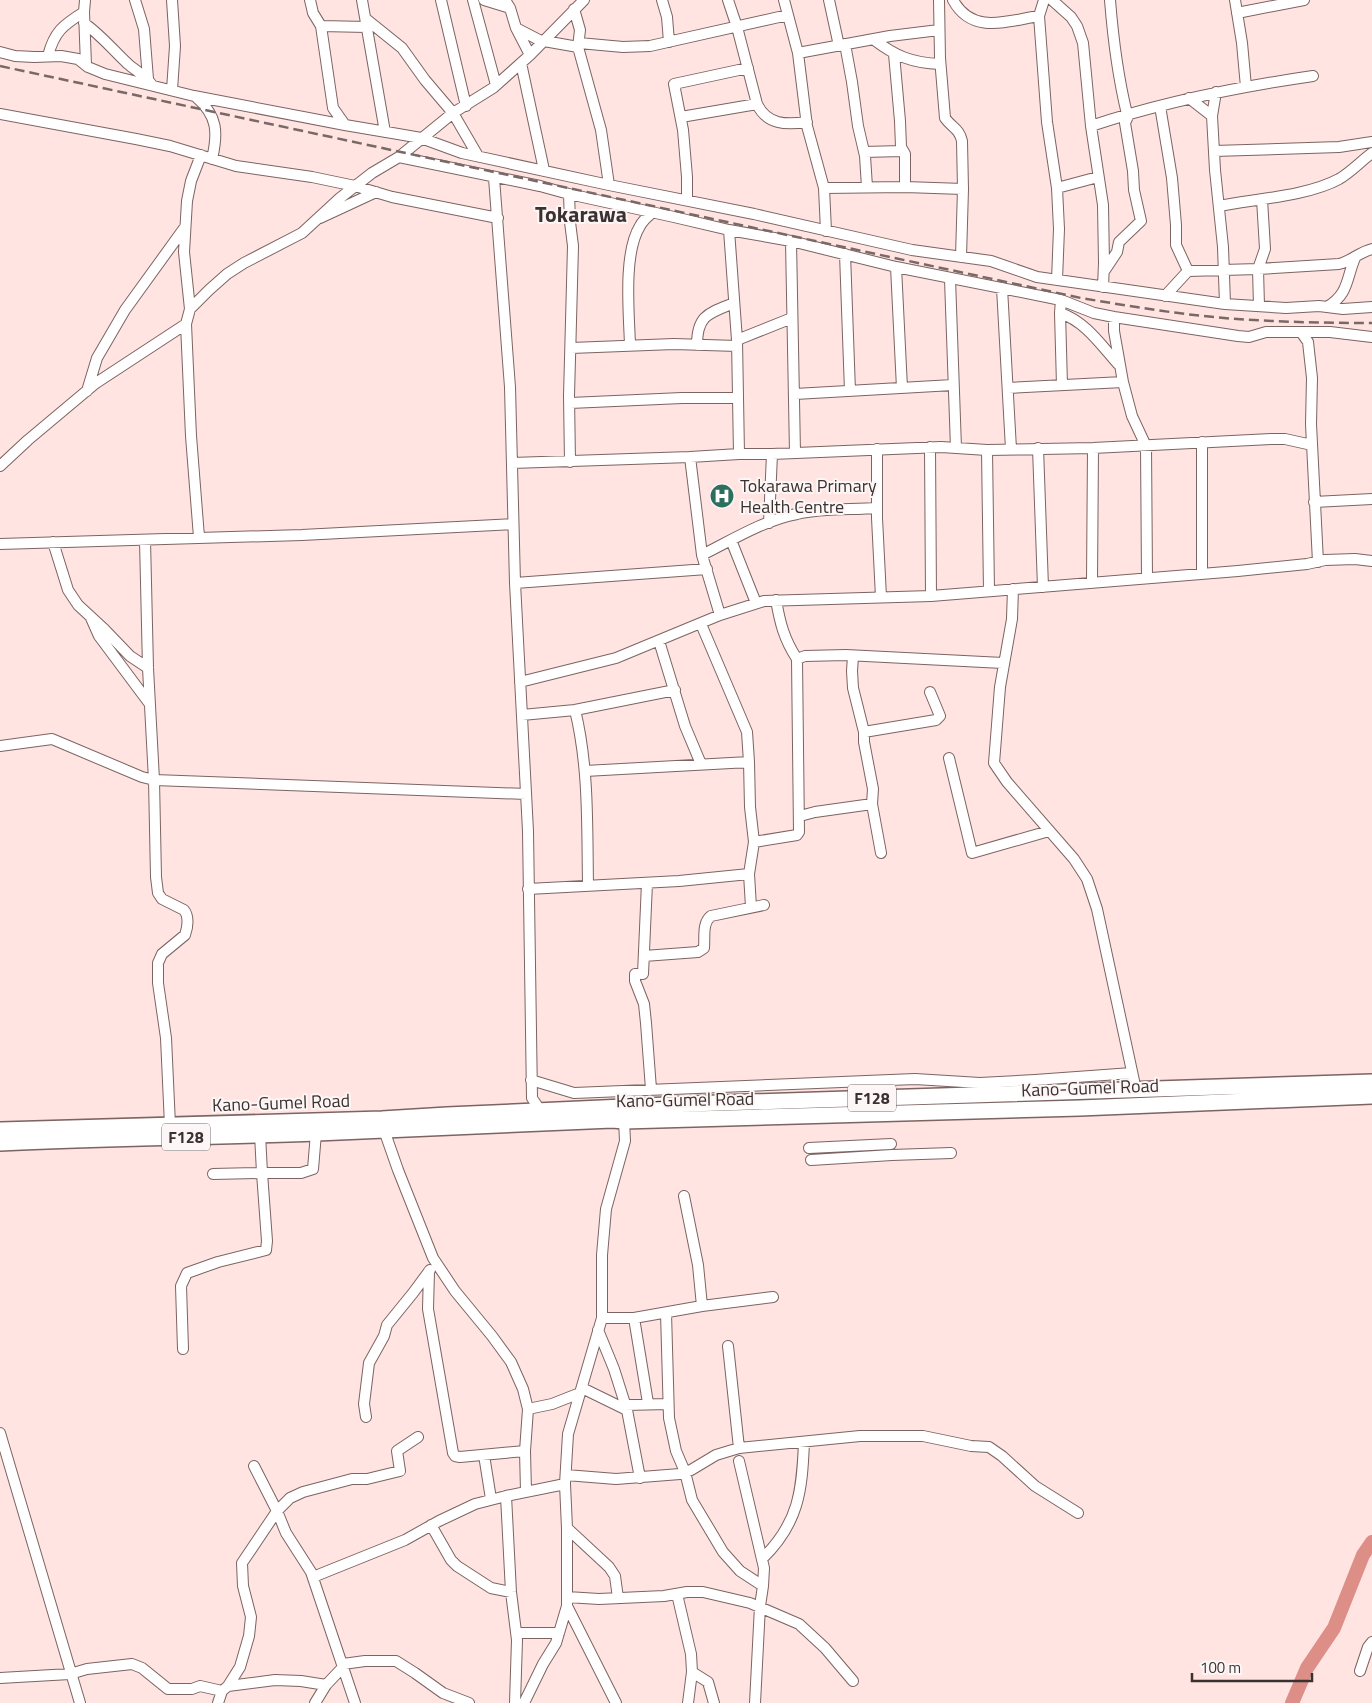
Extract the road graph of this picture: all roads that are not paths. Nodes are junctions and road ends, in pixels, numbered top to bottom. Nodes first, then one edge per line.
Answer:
1 (85, 0) edge
2 (135, 0) edge
3 (172, 0) edge
4 (310, 0) edge
5 (362, 0) edge
6 (440, 0) edge
7 (473, 0) edge
8 (484, 0) edge
9 (662, 0) edge
10 (728, 0) edge
11 (784, 0) edge
12 (829, 0) edge
13 (939, 0) edge
14 (953, 0) edge
15 (1044, 0) edge
16 (1053, 0) edge
17 (1110, 0) edge
18 (1235, 0) edge
19 (1304, 0) edge
20 (580, 3) edge
21 (507, 4) edge
22 (1237, 13) junction
23 (788, 15) junction
24 (1039, 16) junction
25 (84, 17) junction
26 (367, 23) junction
27 (321, 26) junction
28 (737, 27) junction
29 (516, 28) junction
30 (939, 30) junction
31 (873, 39) junction
32 (544, 41) junction
33 (669, 42) junction
34 (578, 45) junction
35 (842, 45) junction
36 (0, 52) edge
37 (798, 52) junction
38 (894, 54) junction
39 (530, 55) junction
40 (48, 56) junction
41 (521, 63) junction
42 (940, 64) junction
43 (86, 65) junction
44 (748, 68) junction
45 (1313, 76) dead end
46 (150, 82) junction
47 (496, 85) junction
48 (1246, 87) junction
49 (172, 90) junction
50 (1216, 92) junction
51 (194, 96) junction
52 (1189, 98) junction
53 (757, 104) junction
54 (466, 106) junction
55 (1160, 106) junction
56 (453, 113) junction
57 (0, 114) edge
58 (1128, 114) junction
59 (1212, 116) junction
60 (681, 117) junction
61 (807, 122) junction
62 (345, 126) junction
63 (1091, 126) junction
64 (385, 132) junction
65 (421, 138) junction
66 (1372, 142) edge
67 (902, 151) junction
68 (1214, 151) junction
69 (864, 152) junction
70 (1372, 152) edge
71 (201, 155) junction
72 (478, 156) junction
73 (398, 157) junction
74 (212, 159) junction
75 (544, 170) junction
76 (1098, 177) junction
77 (494, 178) junction
78 (609, 185) junction
79 (355, 186) junction
80 (866, 187) junction
81 (905, 187) junction
82 (824, 188) junction
83 (1057, 188) junction
84 (963, 189) junction
85 (376, 192) junction
86 (569, 194) junction
87 (1262, 199) junction
88 (687, 200) junction
89 (1219, 206) junction
90 (653, 212) junction
91 (498, 218) junction
92 (320, 219) junction
93 (185, 226) junction
94 (728, 230) junction
95 (826, 231) junction
96 (790, 242) junction
97 (1372, 249) edge
98 (845, 254) junction
99 (961, 257) junction
100 (1355, 258) junction
101 (896, 267) junction
102 (1258, 269) junction
103 (1224, 270) junction
104 (1188, 271) junction
105 (1104, 272) junction
106 (950, 279) junction
107 (1057, 280) junction
108 (1103, 287) junction
109 (1002, 288) junction
110 (1165, 296) junction
111 (1061, 300) junction
112 (734, 303) junction
113 (1225, 304) junction
114 (1259, 306) junction
115 (1328, 307) junction
116 (1372, 307) edge
117 (190, 309) junction
118 (1060, 313) junction
119 (1114, 316) junction
120 (792, 318) junction
121 (186, 324) junction
122 (1301, 332) junction
123 (1315, 332) junction
124 (1372, 337) edge
125 (1308, 342) junction
126 (737, 343) junction
127 (630, 345) junction
128 (697, 345) junction
129 (571, 348) junction
130 (1119, 365) junction
131 (1123, 382) junction
132 (954, 385) junction
133 (1062, 385) junction
134 (902, 388) junction
135 (1008, 388) junction
136 (87, 391) junction
137 (850, 391) junction
138 (795, 394) junction
139 (738, 398) junction
140 (570, 403) junction
141 (1202, 442) junction
142 (1312, 445) junction
143 (1146, 446) junction
144 (930, 447) junction
145 (956, 448) junction
146 (1038, 448) junction
147 (1093, 448) junction
148 (878, 449) junction
149 (1011, 449) junction
150 (987, 450) junction
151 (795, 453) junction
152 (739, 454) junction
153 (772, 454) junction
154 (690, 457) junction
155 (570, 462) junction
156 (512, 463) junction
157 (0, 466) edge
158 (1372, 499) edge
159 (1314, 502) junction
160 (877, 508) junction
161 (769, 523) junction
162 (513, 524) junction
163 (199, 537) junction
164 (145, 540) junction
165 (732, 540) junction
166 (53, 542) junction
167 (0, 544) edge
168 (702, 555) junction
169 (1372, 560) edge
170 (1318, 562) junction
171 (707, 569) junction
172 (1202, 573) junction
173 (1147, 577) junction
174 (1092, 582) junction
175 (515, 583) junction
176 (1043, 586) junction
177 (1013, 589) junction
178 (988, 591) junction
179 (931, 596) junction
180 (880, 597) junction
181 (776, 600) junction
182 (756, 603) junction
183 (720, 615) junction
184 (91, 617) junction
185 (701, 624) junction
186 (659, 641) junction
187 (853, 656) junction
188 (797, 659) junction
189 (1003, 663) junction
190 (148, 668) junction
191 (520, 682) junction
192 (675, 690) junction
193 (930, 692) dead end
194 (149, 704) junction
195 (575, 710) junction
196 (522, 715) junction
197 (864, 732) junction
198 (0, 746) edge
199 (949, 758) dead end
200 (749, 762) junction
201 (701, 764) junction
202 (585, 772) junction
203 (154, 780) junction
204 (526, 794) junction
205 (872, 804) junction
206 (800, 816) junction
207 (1049, 831) junction
208 (754, 842) junction
209 (881, 853) dead end
210 (748, 874) junction
211 (647, 883) junction
212 (588, 885) junction
213 (528, 889) junction
214 (764, 905) dead end
215 (751, 907) junction
216 (644, 956) junction
217 (1132, 1073) junction
218 (531, 1080) junction
219 (1372, 1082) edge
220 (651, 1089) junction
221 (1136, 1090) junction
222 (1372, 1096) edge
223 (875, 1106) junction
224 (540, 1110) junction
225 (624, 1122) junction
226 (170, 1125) junction
227 (292, 1127) junction
228 (0, 1130) edge
229 (384, 1130) junction
230 (316, 1133) junction
231 (260, 1134) junction
232 (0, 1143) edge
233 (890, 1144) dead end
234 (809, 1148) dead end
235 (951, 1154) dead end
236 (810, 1160) dead end
237 (262, 1173) junction
238 (212, 1174) dead end
239 (684, 1196) dead end
240 (433, 1258) junction
241 (429, 1271) junction
242 (773, 1298) dead end
243 (702, 1306) junction
244 (666, 1313) junction
245 (602, 1318) junction
246 (634, 1318) junction
247 (598, 1330) junction
248 (728, 1346) dead end
249 (183, 1350) dead end
250 (581, 1390) junction
251 (648, 1404) junction
252 (668, 1404) junction
253 (626, 1407) junction
254 (528, 1409) junction
255 (366, 1417) dead end
256 (0, 1433) edge
257 (418, 1437) dead end
258 (804, 1442) junction
259 (738, 1448) junction
260 (525, 1451) junction
261 (484, 1455) junction
262 (739, 1461) dead end
263 (254, 1466) dead end
264 (685, 1472) junction
265 (640, 1478) junction
266 (566, 1479) junction
267 (526, 1491) junction
268 (506, 1496) junction
269 (491, 1499) junction
270 (277, 1511) junction
271 (1078, 1513) dead end
272 (431, 1525) junction
273 (567, 1528) junction
274 (762, 1559) junction
275 (313, 1577) junction
276 (763, 1586) junction
277 (511, 1592) junction
278 (677, 1594) junction
279 (618, 1598) junction
280 (567, 1602) junction
281 (760, 1606) junction
282 (516, 1633) junction
283 (559, 1633) junction
284 (1372, 1642) edge
285 (343, 1665) junction
286 (1360, 1670) dead end
287 (692, 1672) junction
288 (70, 1674) junction
289 (0, 1678) edge
290 (853, 1681) dead end
291 (326, 1685) junction
292 (225, 1689) junction
293 (80, 1703) edge
294 (218, 1703) edge
295 (316, 1703) edge
296 (355, 1703) edge
297 (469, 1703) edge
298 (515, 1703) edge
299 (524, 1703) edge
300 (616, 1703) edge
301 (688, 1703) edge
302 (714, 1703) edge
303 (755, 1703) edge

1 - 25 street
2 - 46 street
3 - 49 street
4 - 27 street
5 - 26 street
6 - 54 street
7 - 47 street
8 - 21 street
9 - 33 street
10 - 28 street
11 - 23 street
12 - 35 street
13 - 30 street
14 - 24 street
15 - 24 street
16 - 63 street
17 - 58 street
18 - 22 street
19 - 22 street
20 - 32 street
20 - 34 street
21 - 29 street
22 - 48 street
23 - 28 street
23 - 37 street
24 - 83 street
25 - 40 street
25 - 43 street
25 - 46 street
26 - 27 street
26 - 56 street
26 - 64 street
27 - 62 street
28 - 33 street
28 - 44 street
29 - 32 street
29 - 39 street
30 - 31 street
30 - 42 street
31 - 35 street
31 - 38 street
32 - 34 street
32 - 39 street
33 - 34 street
34 - 78 street
35 - 37 street
35 - 69 street
36 - 40 street
37 - 61 street
38 - 42 street
38 - 67 street
39 - 41 street
40 - 43 street
41 - 47 street
41 - 75 street
42 - 84 street
43 - 46 street
44 - 53 street
44 - 60 street
45 - 48 street
46 - 49 street
47 - 54 street
48 - 50 street
49 - 51 street
50 - 52 street
50 - 59 street
51 - 62 street
51 - 74 street
52 - 55 street
52 - 59 street
53 - 60 street
53 - 61 street
54 - 56 street
55 - 58 street
55 - 104 street
56 - 65 street
56 - 72 street
57 - 71 street
58 - 63 street
58 - 105 street
59 - 68 street
60 - 88 street
61 - 82 street
62 - 64 street
63 - 76 street
64 - 65 street
65 - 72 street
65 - 73 street
66 - 68 street
67 - 69 street
67 - 81 street
68 - 89 street
69 - 80 street
70 - 87 street
71 - 74 street
71 - 93 street
72 - 75 street
73 - 77 street
73 - 79 street
74 - 79 street
75 - 78 street
76 - 83 street
76 - 105 street
77 - 86 street
77 - 91 street
78 - 88 street
79 - 85 street
79 - 92 street
80 - 81 street
80 - 82 street
81 - 84 street
82 - 95 street
83 - 107 street
84 - 99 street
85 - 91 street
85 - 92 street
86 - 90 street
86 - 129 street
87 - 89 street
87 - 102 street
88 - 95 street
89 - 103 street
90 - 94 street
90 - 127 street
91 - 156 street
92 - 117 street
93 - 117 street
93 - 136 street
94 - 96 street
94 - 112 street
95 - 99 street
96 - 98 street
96 - 120 street
97 - 100 street
98 - 101 street
98 - 137 street
99 - 107 street
100 - 102 street
100 - 115 street
101 - 106 street
101 - 134 street
102 - 103 street
102 - 114 street
103 - 104 street
103 - 113 street
104 - 110 street
105 - 108 street
106 - 109 street
106 - 132 street
107 - 108 street
108 - 110 street
109 - 111 street
109 - 135 street
110 - 113 street
111 - 118 street
111 - 119 street
112 - 126 street
112 - 128 street
113 - 114 street
114 - 115 street
115 - 116 street
117 - 121 street
118 - 130 street
118 - 133 street
119 - 122 street
119 - 130 street
120 - 126 street
120 - 138 street
121 - 136 street
121 - 163 street
122 - 123 street
122 - 125 street
123 - 124 street
123 - 125 street
125 - 142 street
126 - 128 street
126 - 139 street
127 - 128 street
127 - 129 street
129 - 140 street
130 - 131 street
131 - 133 street
131 - 143 street
132 - 134 street
132 - 145 street
133 - 135 street
134 - 137 street
135 - 149 street
136 - 157 street
137 - 138 street
138 - 151 street
139 - 140 street
139 - 152 street
140 - 155 street
141 - 142 street
141 - 143 street
141 - 172 street
142 - 159 street
143 - 147 street
143 - 173 street
144 - 145 street
144 - 148 street
144 - 179 street
145 - 150 street
146 - 147 street
146 - 149 street
146 - 176 street
147 - 174 street
148 - 151 street
148 - 160 street
149 - 150 street
150 - 178 street
151 - 153 street
152 - 153 street
152 - 154 street
153 - 161 street
154 - 155 street
154 - 168 street
155 - 156 street
156 - 162 street
158 - 159 street
159 - 170 street
160 - 161 street
160 - 180 street
161 - 165 street
162 - 163 street
162 - 175 street
163 - 164 street
164 - 166 street
164 - 190 street
165 - 168 street
165 - 182 street
166 - 167 street
166 - 184 street
168 - 171 street
169 - 170 street
170 - 172 street
171 - 175 street
171 - 183 street
172 - 173 street
173 - 174 street
174 - 176 street
175 - 191 street
176 - 177 street
177 - 178 street
177 - 189 street
178 - 179 street
179 - 180 street
180 - 181 street
181 - 182 street
181 - 188 street
182 - 183 street
183 - 185 street
184 - 190 street
184 - 194 street
185 - 186 street
185 - 200 street
186 - 191 street
186 - 192 street
187 - 188 street
187 - 189 street
187 - 197 street
188 - 206 street
189 - 207 street
190 - 194 street
191 - 196 street
192 - 195 street
192 - 201 street
193 - 197 street
194 - 203 street
195 - 196 street
195 - 202 street
196 - 204 street
197 - 205 street
198 - 203 street
199 - 207 street
200 - 201 street
200 - 208 street
201 - 202 street
202 - 212 street
203 - 204 street
203 - 226 street
204 - 213 street
205 - 206 street
205 - 209 street
206 - 208 street
207 - 217 street
208 - 210 street
210 - 211 street
210 - 215 street
211 - 212 street
211 - 216 street
212 - 213 street
213 - 218 street
214 - 215 street
215 - 216 street
216 - 220 street
217 - 220 street
217 - 221 street
218 - 220 street
218 - 224 street
219 - 221 main road, Kano-Gumel Road / F128
221 - 223 main road, Kano-Gumel Road / F128
222 - 223 main road, Kano-Gumel Road / F128
223 - 224 main road, Kano-Gumel Road / F128
223 - 225 main road, Kano-Gumel Road / F128
224 - 227 main road, Kano-Gumel Road / F128
225 - 229 main road, Kano-Gumel Road / F128
225 - 245 street
226 - 227 main road, Kano-Gumel Road / F128
226 - 228 main road, Kano-Gumel Road / F128
227 - 230 main road, Kano-Gumel Road / F128
227 - 231 main road, Kano-Gumel Road / F128
229 - 230 main road, Kano-Gumel Road / F128
229 - 240 street
230 - 237 street
231 - 232 main road, Kano-Gumel Road / F128
231 - 237 street
233 - 234 street
235 - 236 street
237 - 238 street
237 - 249 street
239 - 243 street
240 - 241 street
240 - 254 street
241 - 255 street
241 - 261 street
242 - 243 street
243 - 244 street
244 - 246 street
244 - 252 street
245 - 246 street
245 - 247 street
246 - 251 street
247 - 250 street
247 - 253 street
248 - 259 street
250 - 253 street
250 - 254 street
250 - 266 street
251 - 252 street
251 - 253 street
252 - 264 street
253 - 265 street
254 - 260 street
256 - 288 street
257 - 270 street
258 - 259 street
258 - 271 street
258 - 274 street
259 - 264 street
260 - 261 street
260 - 267 street
261 - 269 street
262 - 274 street
263 - 270 street
264 - 265 street
264 - 276 street
265 - 266 street
266 - 267 street
266 - 273 street
267 - 268 street
268 - 269 street
268 - 277 street
269 - 272 street
270 - 275 street
270 - 292 street
272 - 275 street
272 - 277 street
273 - 279 street
273 - 280 street
274 - 276 street
275 - 285 street
276 - 281 street
277 - 282 street
278 - 279 street
278 - 281 street
278 - 287 street
279 - 280 street
280 - 283 street
280 - 300 street
281 - 290 street
281 - 303 street
282 - 283 street
282 - 298 street
283 - 299 street
284 - 286 street
285 - 291 street
285 - 296 street
285 - 297 street
287 - 301 street
287 - 302 street
288 - 289 street
288 - 292 street
288 - 293 street
291 - 292 street
291 - 295 street
292 - 294 street

